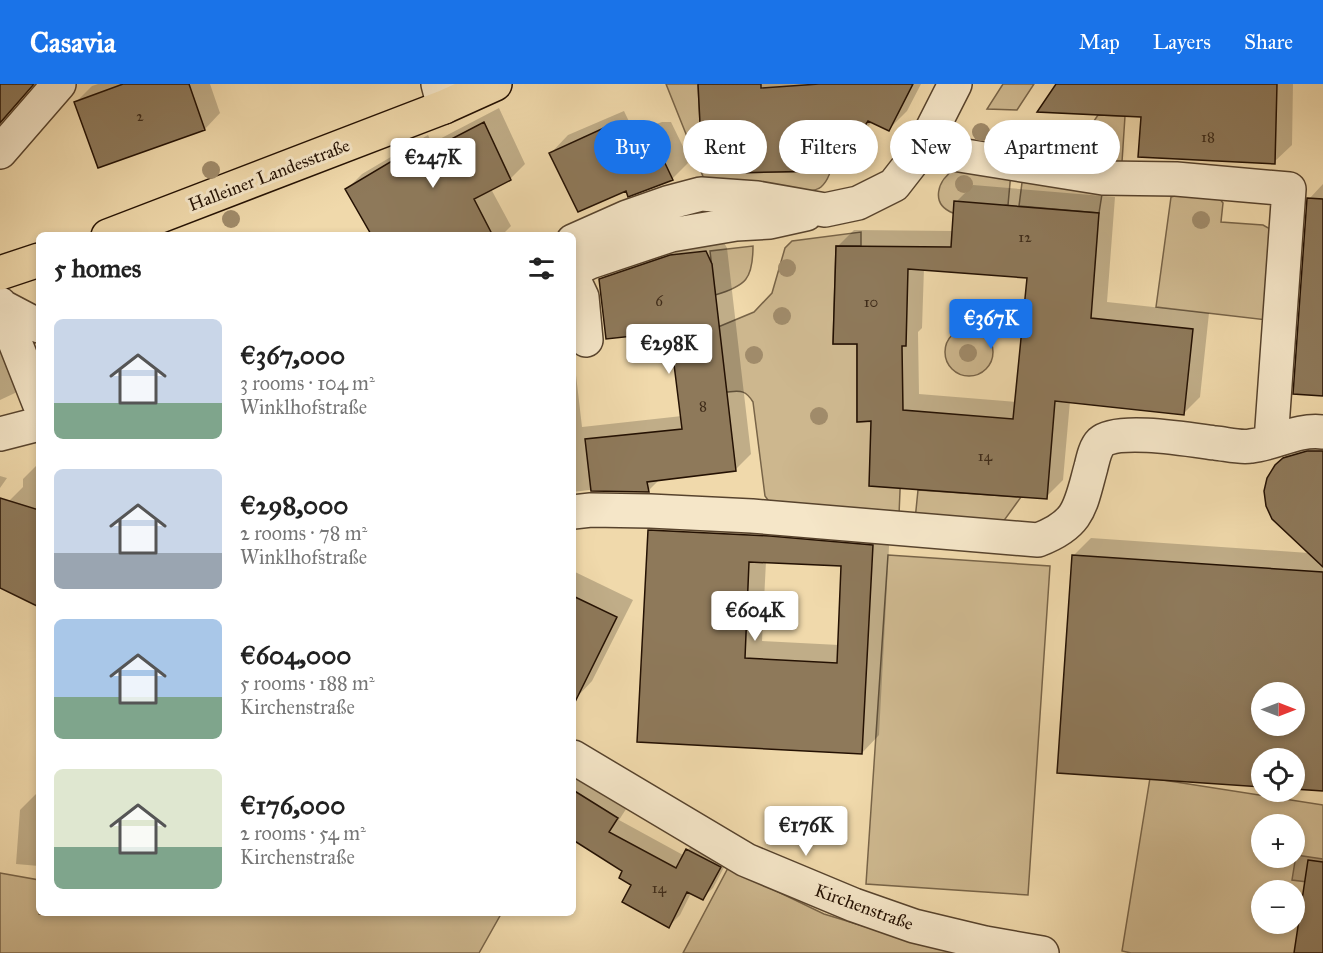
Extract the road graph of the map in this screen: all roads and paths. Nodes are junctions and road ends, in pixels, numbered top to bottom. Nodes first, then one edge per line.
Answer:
1 (58, 84) edge
2 (495, 84) edge
3 (955, 84) edge
4 (441, 95) edge
5 (937, 120) edge
6 (0, 152) edge
7 (972, 157) edge
8 (902, 174) edge
9 (825, 210) junction
10 (117, 232) edge
11 (576, 240) edge
12 (36, 261) edge
13 (576, 269) edge
14 (0, 273) edge
15 (576, 284) edge
16 (0, 305) edge
17 (36, 324) edge
18 (586, 340) dead end
19 (36, 395) edge
20 (36, 425) edge
21 (1323, 432) edge
22 (0, 434) edge
23 (1271, 441) junction
24 (576, 512) edge
25 (576, 759) edge
26 (1042, 953) edge

1 - 6 street
2 - 4 main road, Halleiner Landesstraße
3 - 5 street
4 - 10 main road, Halleiner Landesstraße
7 - 23 street
8 - 9 street
9 - 11 street
9 - 13 street
12 - 14 main road
15 - 18 street
16 - 17 street
16 - 19 street
20 - 22 street
21 - 23 street
23 - 24 street
25 - 26 street, Kirchenstraße

